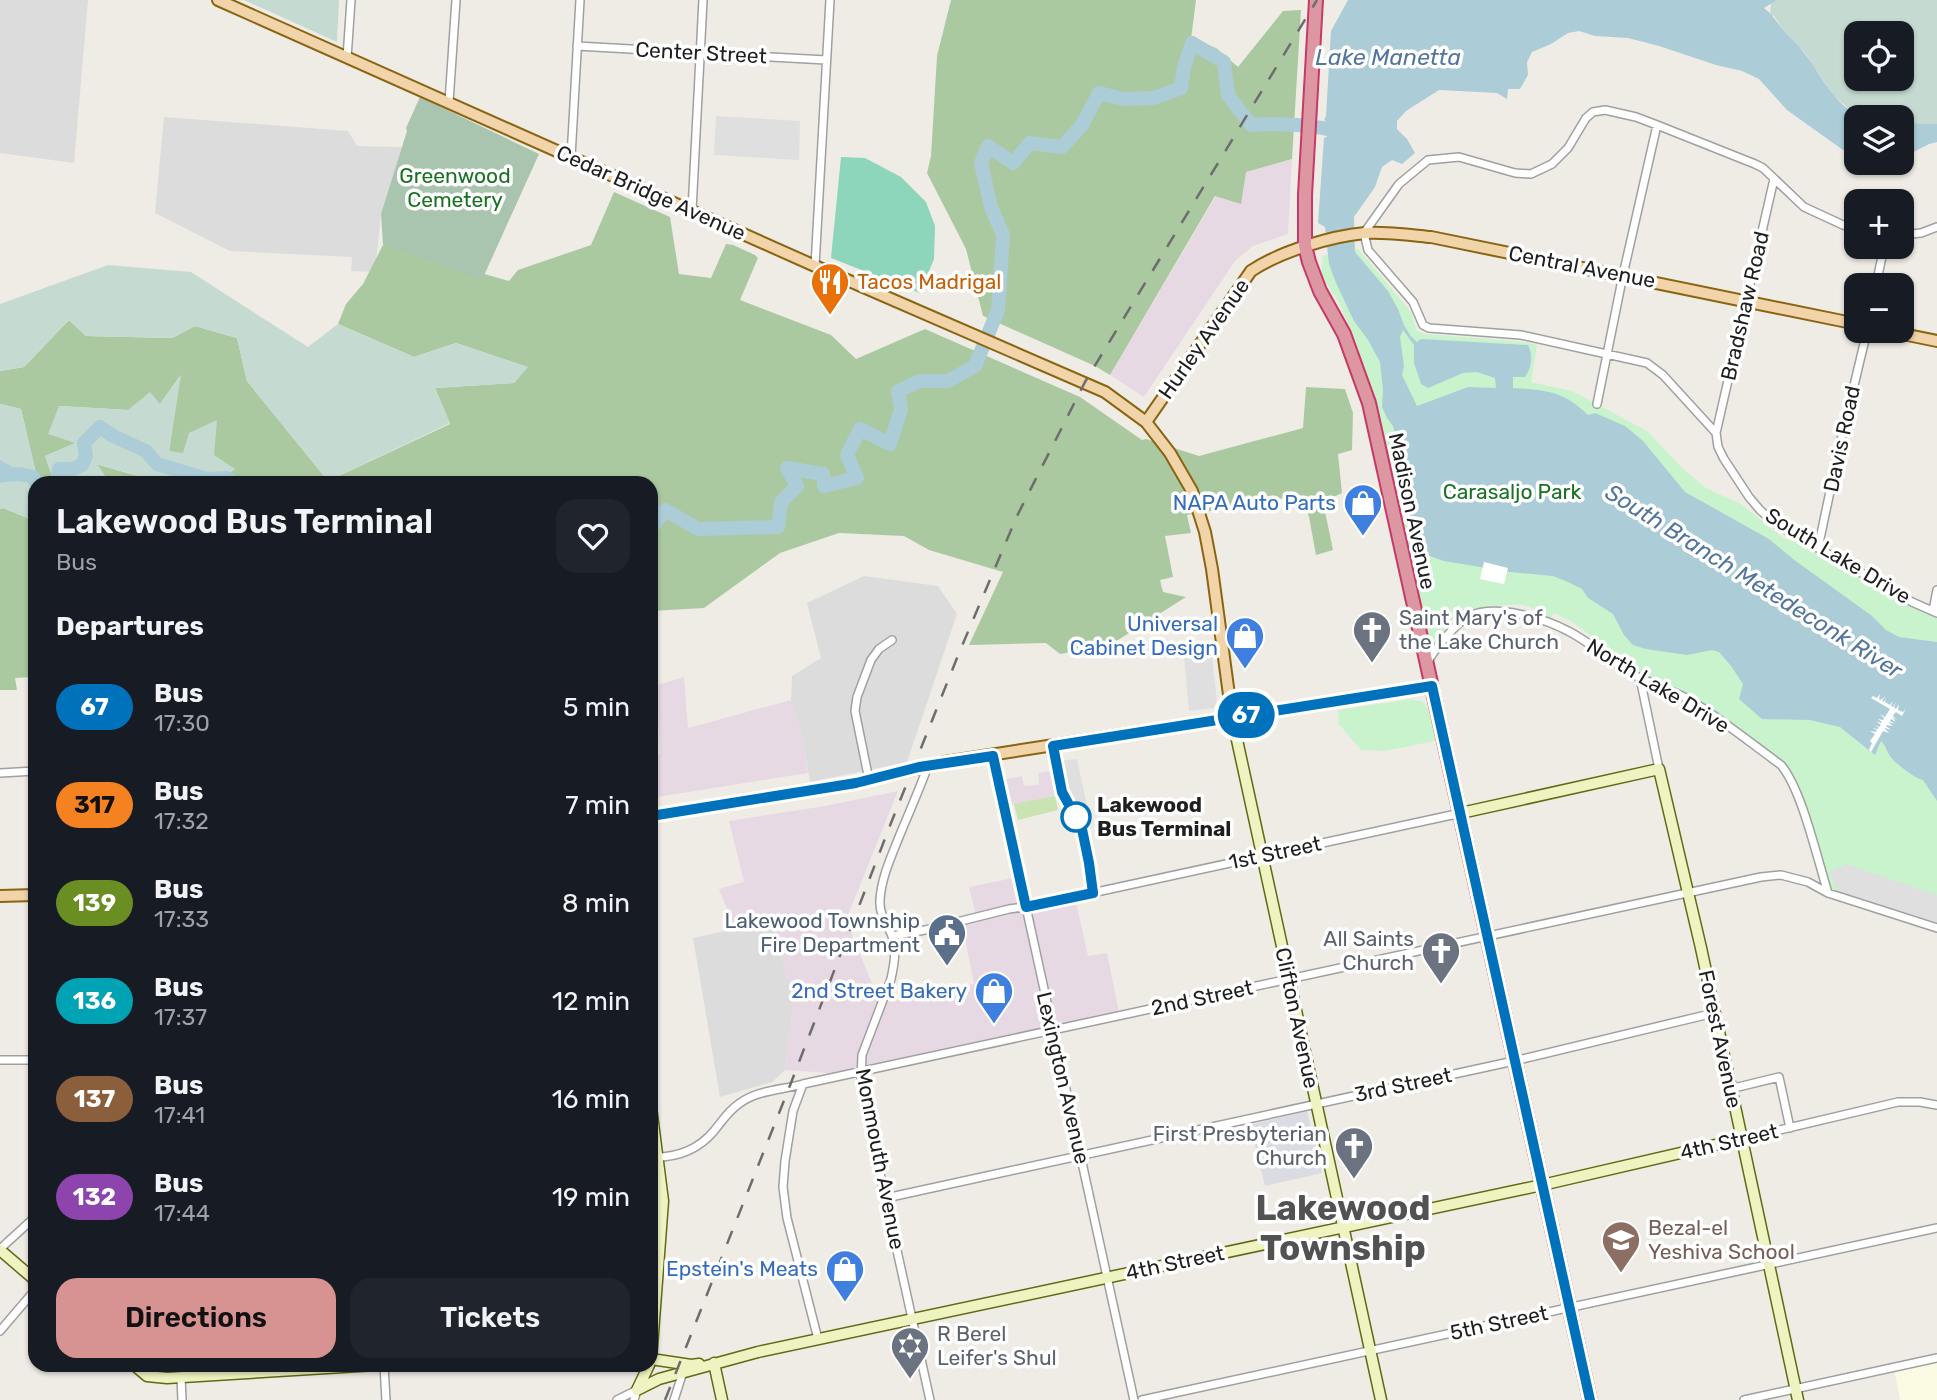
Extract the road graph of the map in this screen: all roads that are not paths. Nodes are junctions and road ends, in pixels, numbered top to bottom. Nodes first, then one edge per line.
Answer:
1 (218, 0) edge
2 (351, 0) edge
3 (456, 0) edge
4 (580, 0) edge
5 (704, 0) edge
6 (830, 0) edge
7 (1316, 1) edge
8 (577, 46) junction
9 (700, 53) junction
10 (347, 58) junction
11 (826, 60) junction
12 (449, 103) junction
13 (1657, 125) junction
14 (571, 157) junction
15 (1774, 179) junction
16 (692, 210) junction
17 (1844, 225) edge
18 (1937, 227) edge
19 (1363, 233) junction
20 (1914, 234) edge
21 (1307, 246) junction
22 (815, 266) junction
23 (1623, 275) junction
24 (1745, 301) junction
25 (1844, 321) edge
26 (1914, 336) edge
27 (1937, 341) edge
28 (1864, 343) edge
29 (1607, 353) junction
30 (1597, 404) dead end
31 (1146, 422) junction
32 (1716, 433) junction
33 (1818, 548) junction
34 (1937, 590) edge
35 (1935, 612) edge
36 (892, 640) dead end
37 (1427, 663) junction
38 (1640, 678) junction
39 (1432, 686) junction
40 (1231, 717) junction
41 (993, 756) junction
42 (929, 765) junction
43 (1659, 769) junction
44 (28, 771) edge
45 (0, 773) edge
46 (869, 780) junction
47 (1461, 813) junction
48 (658, 815) edge
49 (1261, 856) junction
50 (1687, 893) junction
51 (1828, 893) junction
52 (28, 895) edge
53 (0, 897) edge
54 (1026, 907) junction
55 (1937, 928) edge
56 (892, 936) junction
57 (1487, 937) junction
58 (1288, 979) junction
59 (1714, 1013) junction
60 (1053, 1031) junction
61 (0, 1060) edge
62 (28, 1060) edge
63 (1514, 1061) junction
64 (861, 1073) junction
65 (803, 1084) junction
66 (1730, 1089) junction
67 (1316, 1103) junction
68 (1937, 1105) edge
69 (1790, 1128) junction
70 (1741, 1139) junction
71 (1081, 1154) junction
72 (658, 1157) edge
73 (658, 1173) edge
74 (1542, 1185) junction
75 (886, 1198) junction
76 (663, 1200) junction
77 (658, 1201) edge
78 (28, 1224) edge
79 (1343, 1228) junction
80 (1937, 1228) edge
81 (0, 1250) edge
82 (1769, 1264) junction
83 (658, 1266) edge
84 (28, 1274) edge
85 (1107, 1277) junction
86 (28, 1298) edge
87 (1569, 1308) junction
88 (913, 1318) junction
89 (0, 1331) edge
90 (818, 1339) junction
91 (1369, 1350) junction
92 (1937, 1359) edge
93 (658, 1360) edge
94 (714, 1363) junction
95 (144, 1372) edge
96 (246, 1372) edge
97 (384, 1372) edge
98 (646, 1372) edge
99 (683, 1372) junction
100 (181, 1377) junction
101 (1796, 1389) junction
102 (635, 1395) edge
103 (182, 1400) edge
104 (386, 1400) edge
105 (617, 1400) edge
106 (674, 1400) edge
107 (722, 1400) edge
108 (930, 1400) edge
109 (1134, 1400) edge
110 (1142, 1400) edge
111 (1381, 1400) edge
112 (1590, 1400) edge
113 (1744, 1400) edge
114 (1798, 1400) edge

1 - 10 main road, Cedar Bridge Avenue
2 - 10 street
3 - 12 street
4 - 8 street
5 - 9 street
6 - 11 street
7 - 21 highway, Madison Avenue
8 - 9 street, Center Street
8 - 14 street
9 - 11 street, Center Street
9 - 16 street
10 - 12 main road, Cedar Bridge Avenue
11 - 22 street
12 - 14 main road, Cedar Bridge Avenue
13 - 15 street
13 - 19 street
13 - 23 street
14 - 16 main road, Cedar Bridge Avenue
15 - 17 street
15 - 24 street, Bradshaw Road
16 - 22 main road, Cedar Bridge Avenue
18 - 20 street
19 - 21 main road, Central Avenue
19 - 23 main road, Central Avenue
19 - 29 street, South Lake Drive
21 - 31 main road, Hurley Avenue
21 - 37 highway, Madison Avenue
22 - 31 main road, Cedar Bridge Avenue
23 - 24 main road, Central Avenue
23 - 29 street
24 - 25 main road, Central Avenue
24 - 32 street, Bradshaw Road
26 - 27 main road
28 - 33 street, Davis Road
29 - 30 street
29 - 32 street, South Lake Drive
31 - 40 main road, Cedar Bridge Avenue
32 - 33 street, South Lake Drive
33 - 35 street, South Lake Drive
34 - 35 street
36 - 46 street
37 - 38 street, North Lake Drive
37 - 39 highway, Madison Avenue
38 - 43 street, Forest Avenue
38 - 51 street, North Lake Drive
39 - 40 main road
39 - 47 highway, Madison Avenue
40 - 41 main road
40 - 49 street, Clifton Avenue
41 - 42 main road
41 - 54 street, Lexington Avenue
42 - 46 main road
42 - 56 street, Monmouth Avenue
43 - 47 street, 1st Street
43 - 50 street, Forest Avenue
44 - 45 street
46 - 48 main road
47 - 49 street, 1st Street
47 - 57 highway, Madison Avenue
49 - 54 street, 1st Street
49 - 58 street, Clifton Avenue
50 - 51 street, 2nd Street
50 - 57 street, 2nd Street
50 - 59 street, Forest Avenue
51 - 55 street
52 - 53 main road
54 - 56 street, 1st Street
54 - 60 street, Lexington Avenue
56 - 64 street, Monmouth Avenue
57 - 58 street, 2nd Street
57 - 63 highway, Madison Avenue
58 - 60 street, 2nd Street
58 - 67 street, Clifton Avenue
59 - 63 street, 3rd Street
59 - 66 street, Forest Avenue
60 - 64 street, 2nd Street
60 - 71 street, Lexington Avenue
61 - 62 street
63 - 67 street, 3rd Street
63 - 74 highway, Madison Avenue
64 - 65 street, 2nd Street
64 - 75 street, Monmouth Avenue
65 - 72 street
65 - 90 street
66 - 69 street
66 - 70 street, Forest Avenue
67 - 71 street, 3rd Street
67 - 79 street, Clifton Avenue
68 - 69 street, 4th Street
69 - 70 street, 4th Street
70 - 74 street, 4th Street
70 - 82 street, Forest Avenue
71 - 75 street, 3rd Street
71 - 85 street, Lexington Avenue
73 - 76 street
74 - 79 street, 4th Street
74 - 87 highway, Madison Avenue
75 - 88 street, Monmouth Avenue
76 - 77 street
76 - 83 street
78 - 81 street
79 - 85 street, 4th Street
79 - 91 street, Clifton Avenue
80 - 82 street, 5th Street
81 - 84 street
82 - 87 street, 5th Street
82 - 101 street, Forest Avenue
85 - 88 street, 4th Street
85 - 109 street, Lexington Avenue
86 - 89 street
87 - 91 street, 5th Street
87 - 112 highway, Madison Avenue
88 - 90 street, 4th Street
88 - 108 street, Monmouth Avenue
90 - 94 street, 4th Street
91 - 110 street, 5th Street
91 - 111 street, Clifton Avenue
92 - 101 street
93 - 94 street
94 - 99 street
94 - 107 street
95 - 100 street
96 - 100 street
97 - 104 street
98 - 102 street
99 - 102 street
99 - 106 street
100 - 103 street
101 - 113 street
101 - 114 street, Forest Avenue
102 - 105 street

